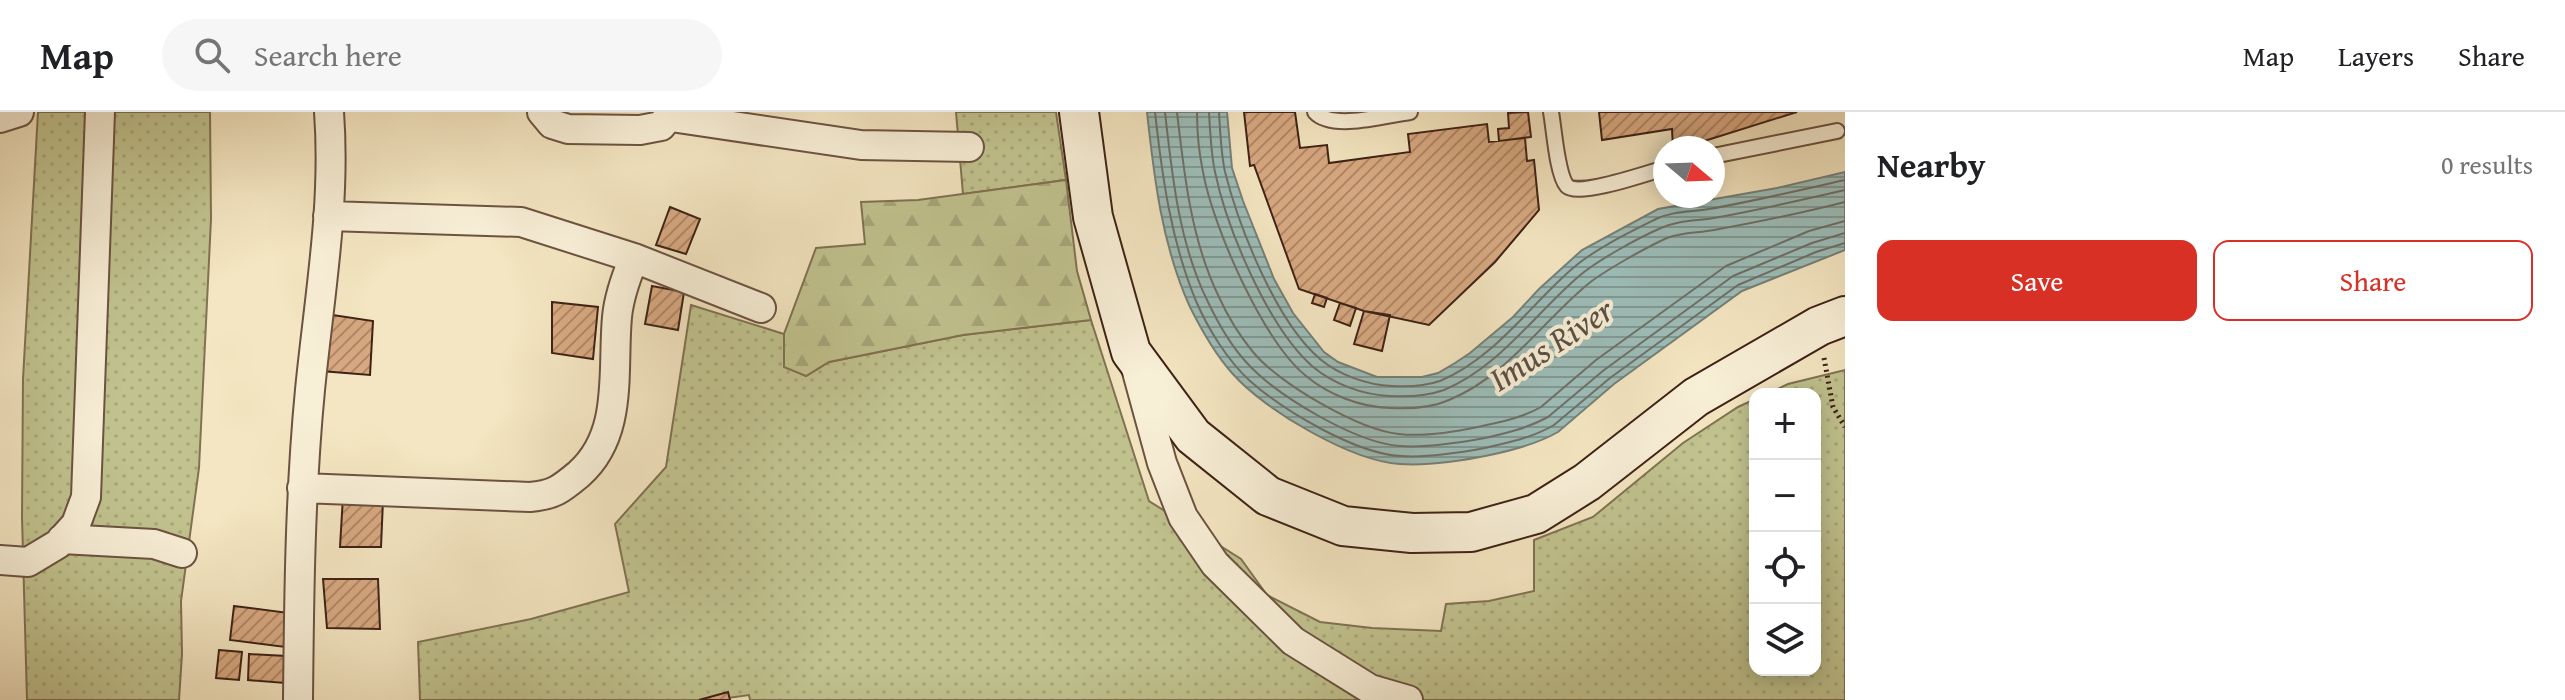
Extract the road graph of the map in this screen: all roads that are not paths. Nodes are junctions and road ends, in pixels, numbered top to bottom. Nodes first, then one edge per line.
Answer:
1 (19, 112) edge
2 (100, 112) edge
3 (329, 112) edge
4 (542, 112) edge
5 (1079, 112) edge
6 (1315, 112) edge
7 (1410, 112) edge
8 (1551, 112) edge
9 (672, 114) edge
10 (0, 118) edge
11 (1837, 131) dead end
12 (969, 147) dead end
13 (1725, 154) edge
14 (1653, 171) edge
15 (328, 216) junction
16 (634, 258) junction
17 (761, 308) dead end
18 (1832, 321) edge
19 (1131, 352) junction
20 (302, 488) junction
21 (62, 539) junction
22 (182, 553) dead end
23 (0, 560) edge
24 (298, 700) edge
25 (1408, 700) edge

1 - 10 street
2 - 21 street
3 - 15 street
4 - 9 street
5 - 19 main road
6 - 7 lane
8 - 14 lane
9 - 12 street
11 - 13 lane
15 - 16 street
15 - 20 street
16 - 17 street
16 - 20 street
18 - 19 main road
19 - 25 street
20 - 24 street
21 - 22 street
21 - 23 street

